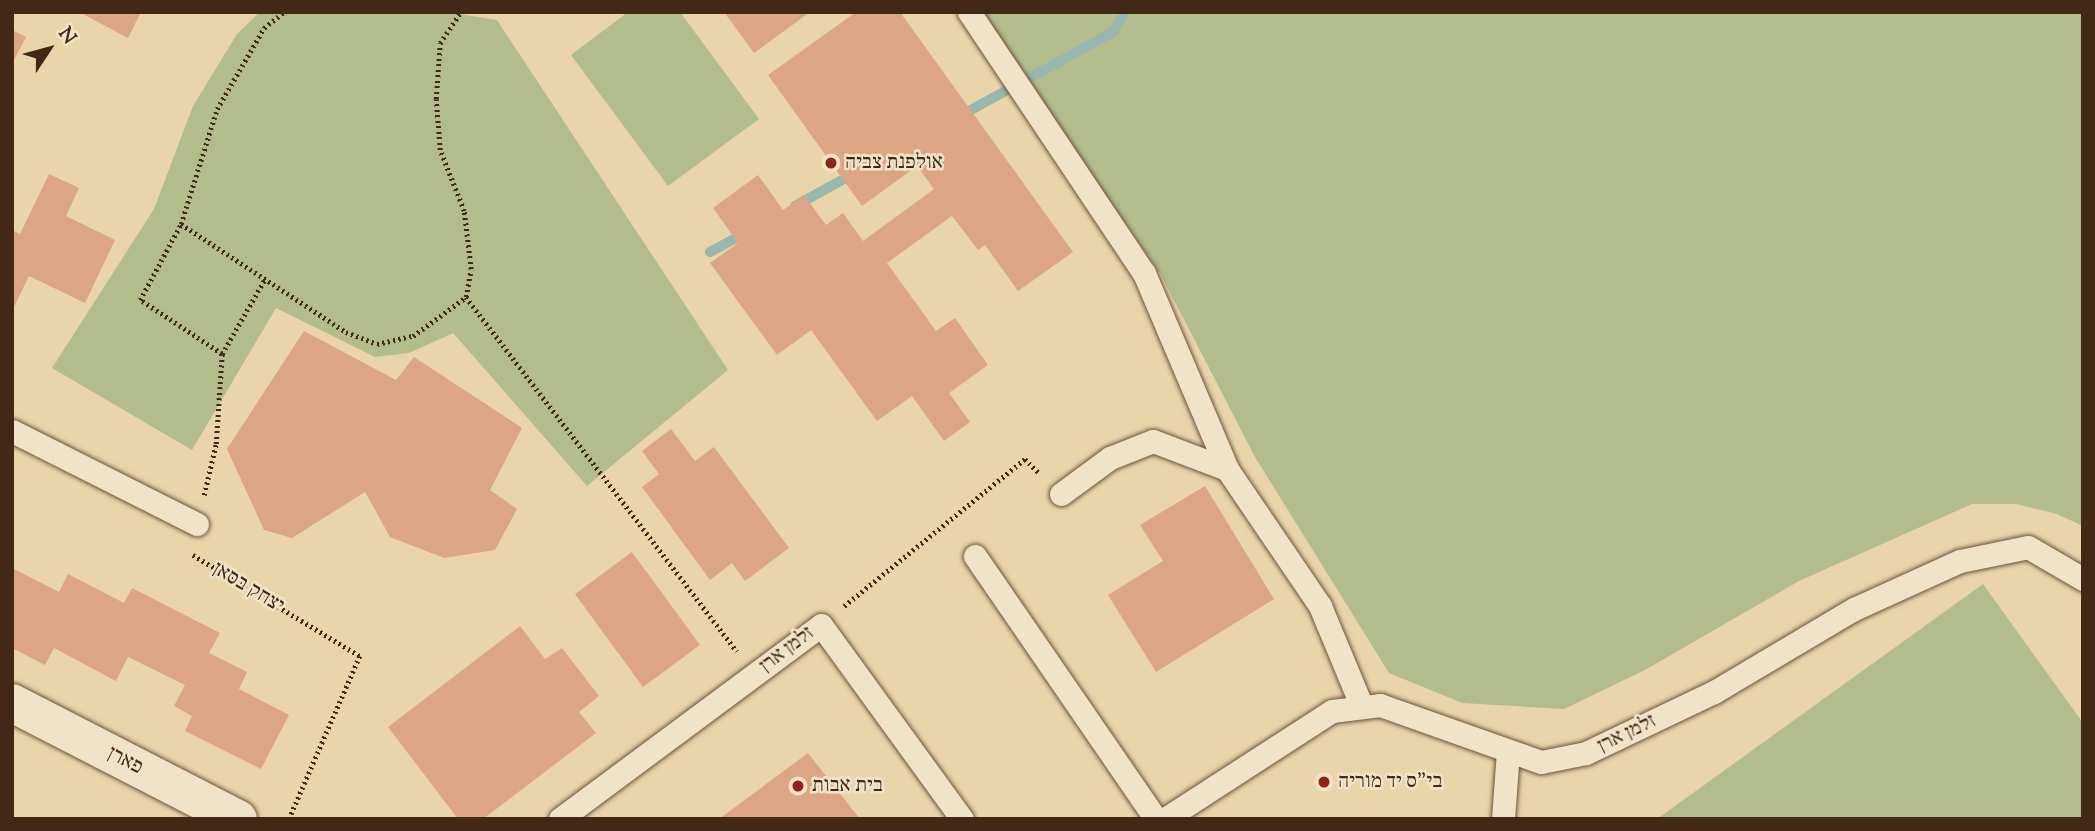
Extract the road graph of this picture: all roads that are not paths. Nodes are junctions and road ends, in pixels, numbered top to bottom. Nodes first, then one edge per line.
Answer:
1 (969, 12) edge
2 (12, 431) edge
3 (1227, 469) junction
4 (1061, 494) road end
5 (197, 524) road end
6 (975, 556) dead end
7 (2083, 579) edge
8 (12, 703) edge
9 (1362, 707) junction
10 (1508, 751) junction
11 (238, 819) edge
12 (560, 819) edge
13 (962, 819) edge
14 (1156, 819) edge
15 (1165, 819) edge
16 (1503, 819) edge

1 - 3 lane
2 - 5 lane
3 - 4 lane
3 - 9 lane
6 - 14 lane
7 - 10 lane, זלמן ארן
8 - 11 street, פארן
9 - 10 lane, זלמן ארן
9 - 15 lane, זלמן ארן
10 - 16 lane
12 - 13 lane, זלמן ארן

